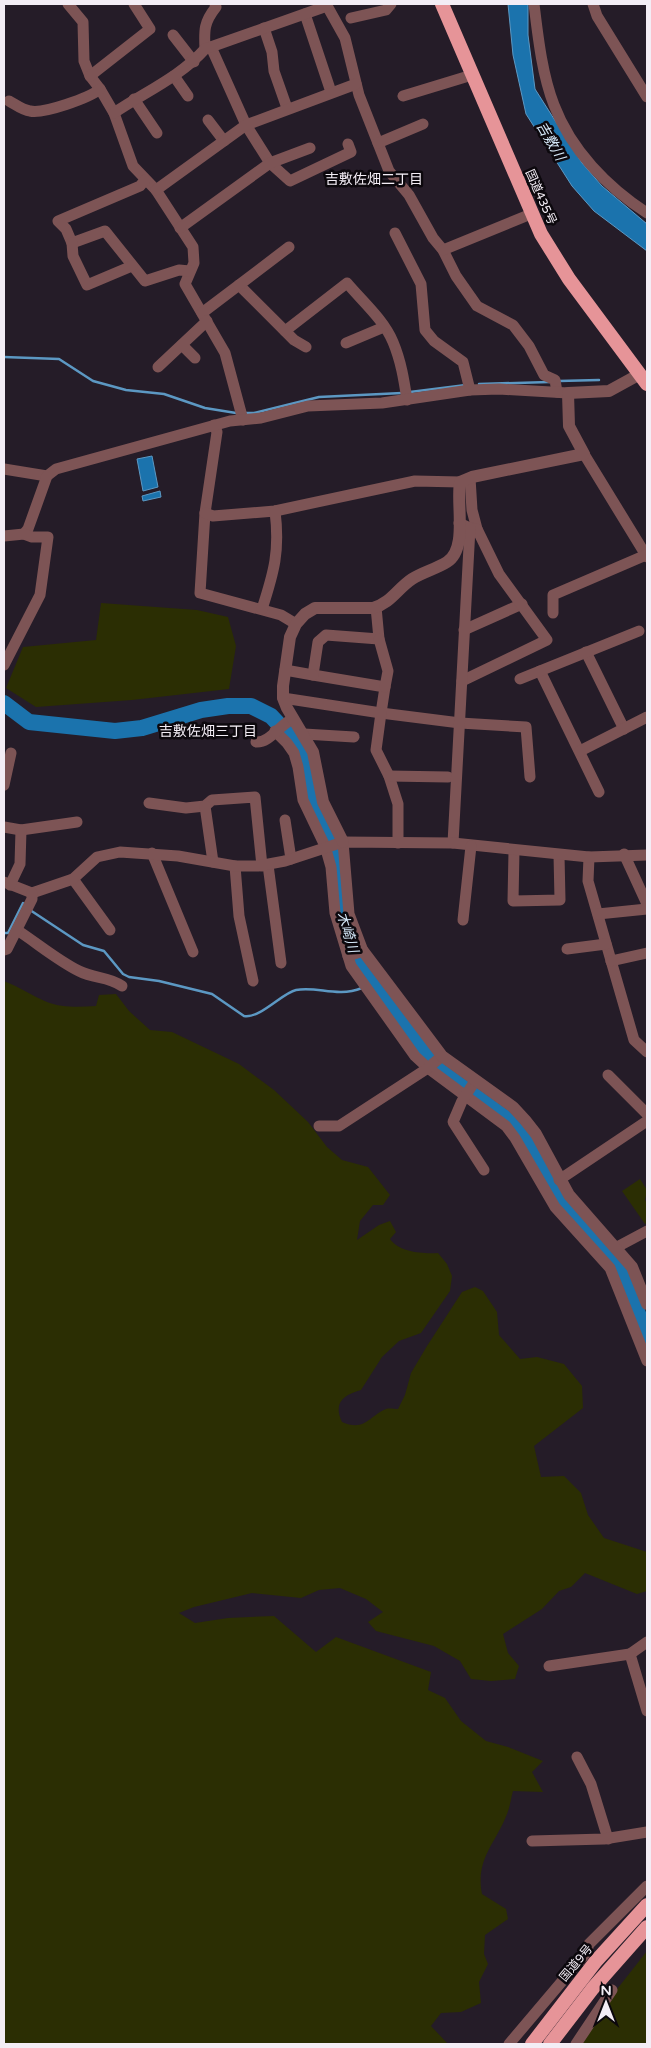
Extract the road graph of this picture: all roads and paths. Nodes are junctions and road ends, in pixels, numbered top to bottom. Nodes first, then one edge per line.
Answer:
1 (134, 4) edge
2 (215, 4) edge
3 (390, 4) edge
4 (442, 4) edge
5 (534, 4) edge
6 (593, 4) edge
7 (73, 5) edge
8 (326, 5) edge
9 (305, 14) junction
10 (351, 18) dead end
11 (264, 28) junction
12 (173, 35) dead end
13 (208, 48) junction
14 (194, 62) junction
15 (472, 75) junction
16 (90, 76) junction
17 (174, 76) junction
18 (356, 84) junction
19 (100, 89) junction
20 (331, 92) junction
21 (188, 96) dead end
22 (403, 96) dead end
23 (647, 97) edge
24 (134, 99) junction
25 (9, 101) dead end
26 (288, 108) junction
27 (114, 113) junction
28 (208, 120) dead end
29 (423, 124) dead end
30 (246, 125) junction
31 (157, 133) dead end
32 (224, 141) junction
33 (378, 143) junction
34 (348, 144) dead end
35 (310, 148) dead end
36 (270, 163) junction
37 (145, 180) junction
38 (156, 190) junction
39 (647, 212) edge
40 (531, 214) junction
41 (180, 228) junction
42 (395, 233) dead end
43 (72, 243) junction
44 (289, 248) dead end
45 (443, 250) junction
46 (132, 266) junction
47 (190, 271) junction
48 (239, 285) junction
49 (205, 317) junction
50 (384, 327) junction
51 (285, 330) junction
52 (346, 343) dead end
53 (182, 345) junction
54 (306, 347) dead end
55 (194, 358) dead end
56 (158, 367) dead end
57 (644, 379) edge
58 (470, 390) junction
59 (562, 392) junction
60 (407, 400) junction
61 (243, 420) junction
62 (214, 425) junction
63 (584, 454) junction
64 (4, 469) edge
65 (47, 476) junction
66 (465, 480) junction
67 (275, 511) junction
68 (205, 513) junction
69 (469, 527) junction
70 (24, 534) junction
71 (4, 536) edge
72 (646, 556) edge
73 (522, 604) junction
74 (376, 608) junction
75 (262, 609) junction
76 (553, 613) dead end
77 (296, 624) junction
78 (464, 630) junction
79 (639, 631) dead end
80 (379, 639) junction
81 (8, 643) edge
82 (586, 652) junction
83 (4, 665) edge
84 (285, 670) junction
85 (540, 671) junction
86 (312, 675) junction
87 (520, 679) dead end
88 (462, 681) junction
89 (386, 687) junction
90 (283, 698) junction
91 (381, 713) junction
92 (647, 717) edge
93 (293, 719) junction
94 (460, 723) junction
95 (624, 729) junction
96 (275, 731) junction
97 (304, 734) junction
98 (354, 737) dead end
99 (256, 742) dead end
100 (580, 752) junction
101 (11, 753) dead end
102 (389, 776) junction
103 (530, 777) dead end
104 (448, 778) dead end
105 (4, 785) edge
106 (599, 792) dead end
107 (149, 803) dead end
108 (205, 806) junction
109 (285, 820) dead end
110 (77, 822) dead end
111 (4, 827) edge
112 (21, 830) junction
113 (343, 842) junction
114 (398, 843) junction
115 (453, 843) junction
116 (325, 846) junction
117 (471, 846) junction
118 (514, 851) junction
119 (152, 853) junction
120 (624, 854) junction
121 (559, 855) junction
122 (647, 856) edge
123 (589, 857) junction
124 (291, 859) junction
125 (213, 862) junction
126 (265, 865) junction
127 (235, 866) junction
128 (73, 879) junction
129 (7, 884) edge
130 (32, 893) junction
131 (647, 904) edge
132 (647, 909) edge
133 (598, 914) junction
134 (463, 920) dead end
135 (17, 930) junction
136 (110, 930) dead end
137 (606, 944) junction
138 (567, 948) dead end
139 (4, 950) edge
140 (363, 951) junction
141 (193, 952) dead end
142 (647, 953) edge
143 (348, 956) junction
144 (611, 961) junction
145 (281, 962) dead end
146 (253, 980) dead end
147 (122, 986) dead end
148 (400, 999) junction
149 (384, 1010) junction
150 (647, 1052) edge
151 (442, 1056) junction
152 (428, 1068) junction
153 (608, 1076) dead end
154 (475, 1081) junction
155 (466, 1097) junction
156 (647, 1114) edge
157 (647, 1121) edge
158 (319, 1126) dead end
159 (484, 1170) dead end
160 (559, 1180) junction
161 (647, 1231) edge
162 (617, 1247) junction
163 (647, 1304) edge
164 (647, 1361) edge
165 (647, 1642) edge
166 (630, 1654) junction
167 (549, 1666) dead end
168 (647, 1711) edge
169 (577, 1757) dead end
170 (647, 1832) edge
171 (608, 1839) junction
172 (532, 1841) dead end
173 (647, 1886) edge
174 (647, 1905) edge
175 (647, 1927) edge
176 (612, 1990) dead end
177 (508, 2044) edge
178 (532, 2044) edge
179 (550, 2044) edge
180 (576, 2044) edge

1 - 16 street
2 - 13 street
3 - 10 street
4 - 15 highway, 国道435号
5 - 39 street
6 - 23 street
7 - 16 street
8 - 9 street
8 - 18 street
9 - 11 street
9 - 20 street
11 - 13 street
11 - 26 street
12 - 14 street
13 - 14 street
13 - 30 street
14 - 17 street
15 - 22 street
15 - 40 highway, 国道435号
16 - 19 street
17 - 21 street
17 - 24 street
18 - 20 street
18 - 33 street
19 - 25 street
19 - 27 street
20 - 26 street
24 - 27 street
24 - 31 street
26 - 30 street
27 - 37 street
28 - 32 street
29 - 33 street
30 - 32 street
30 - 36 street
32 - 38 street
33 - 45 street
34 - 36 street
35 - 36 street
36 - 41 street
37 - 38 street
37 - 43 street
38 - 41 street
40 - 45 street
40 - 57 highway, 国道435号
41 - 47 street
42 - 58 street
43 - 46 street
43 - 46 street
44 - 48 street
45 - 59 street
46 - 47 street
47 - 49 street
48 - 49 street
48 - 51 street
49 - 53 street
49 - 61 street
50 - 51 street
50 - 52 street
50 - 60 street
51 - 54 street
53 - 55 street
53 - 56 street
57 - 59 street
58 - 59 street
58 - 60 street
59 - 63 street
60 - 61 street
61 - 62 street
62 - 65 street
62 - 68 street
63 - 66 street
63 - 72 street
64 - 65 street
65 - 70 street
66 - 67 street
66 - 69 street
66 - 69 street
67 - 68 street
67 - 75 street
68 - 75 street
69 - 73 street
69 - 74 street
69 - 78 street
70 - 71 street
70 - 81 street
72 - 76 street
73 - 78 street
73 - 88 street
74 - 77 street
74 - 80 street
75 - 77 street
77 - 84 street
78 - 88 street
79 - 82 street
80 - 86 street
80 - 89 street
81 - 83 street
82 - 85 street
82 - 95 street
84 - 86 street
84 - 90 street
85 - 87 street
85 - 100 street
86 - 89 street
88 - 94 street
89 - 91 street
90 - 91 street
90 - 93 street
91 - 94 street
91 - 102 street
92 - 95 street
93 - 96 street
93 - 97 street
94 - 103 street
94 - 115 street
95 - 100 street
96 - 99 street
96 - 116 street
97 - 98 street
97 - 113 street
100 - 106 street
101 - 105 street
102 - 104 street
102 - 114 street
107 - 108 street
108 - 125 street
108 - 126 street
109 - 124 street
110 - 112 street
111 - 112 street
112 - 129 street
113 - 114 street
113 - 116 street
113 - 140 street
114 - 115 street
115 - 117 street
116 - 124 street
116 - 143 street
117 - 118 street
117 - 134 street
118 - 121 street
118 - 121 street
119 - 125 street
119 - 128 street
119 - 141 street
120 - 122 street
120 - 123 street
120 - 131 street
121 - 123 street
123 - 133 street
124 - 126 street
125 - 127 street
126 - 127 street
126 - 145 street
127 - 146 street
128 - 130 street
128 - 136 street
129 - 130 street
130 - 135 street
132 - 133 street
133 - 137 street
135 - 139 street
135 - 147 street
137 - 138 street
137 - 144 street
140 - 143 street
140 - 148 street
142 - 144 street
143 - 149 street
144 - 150 street
148 - 149 street
148 - 151 street
149 - 152 street
151 - 152 street
151 - 154 street
152 - 155 street
152 - 158 street
153 - 156 street
154 - 155 street
154 - 160 street
155 - 159 street
155 - 164 street
157 - 160 street
160 - 162 street
161 - 162 street
162 - 163 street
165 - 166 street
166 - 167 street
166 - 168 street
169 - 171 street
170 - 171 street
171 - 172 street
173 - 177 street
174 - 178 highway, 国道9号
175 - 179 highway
176 - 180 street

